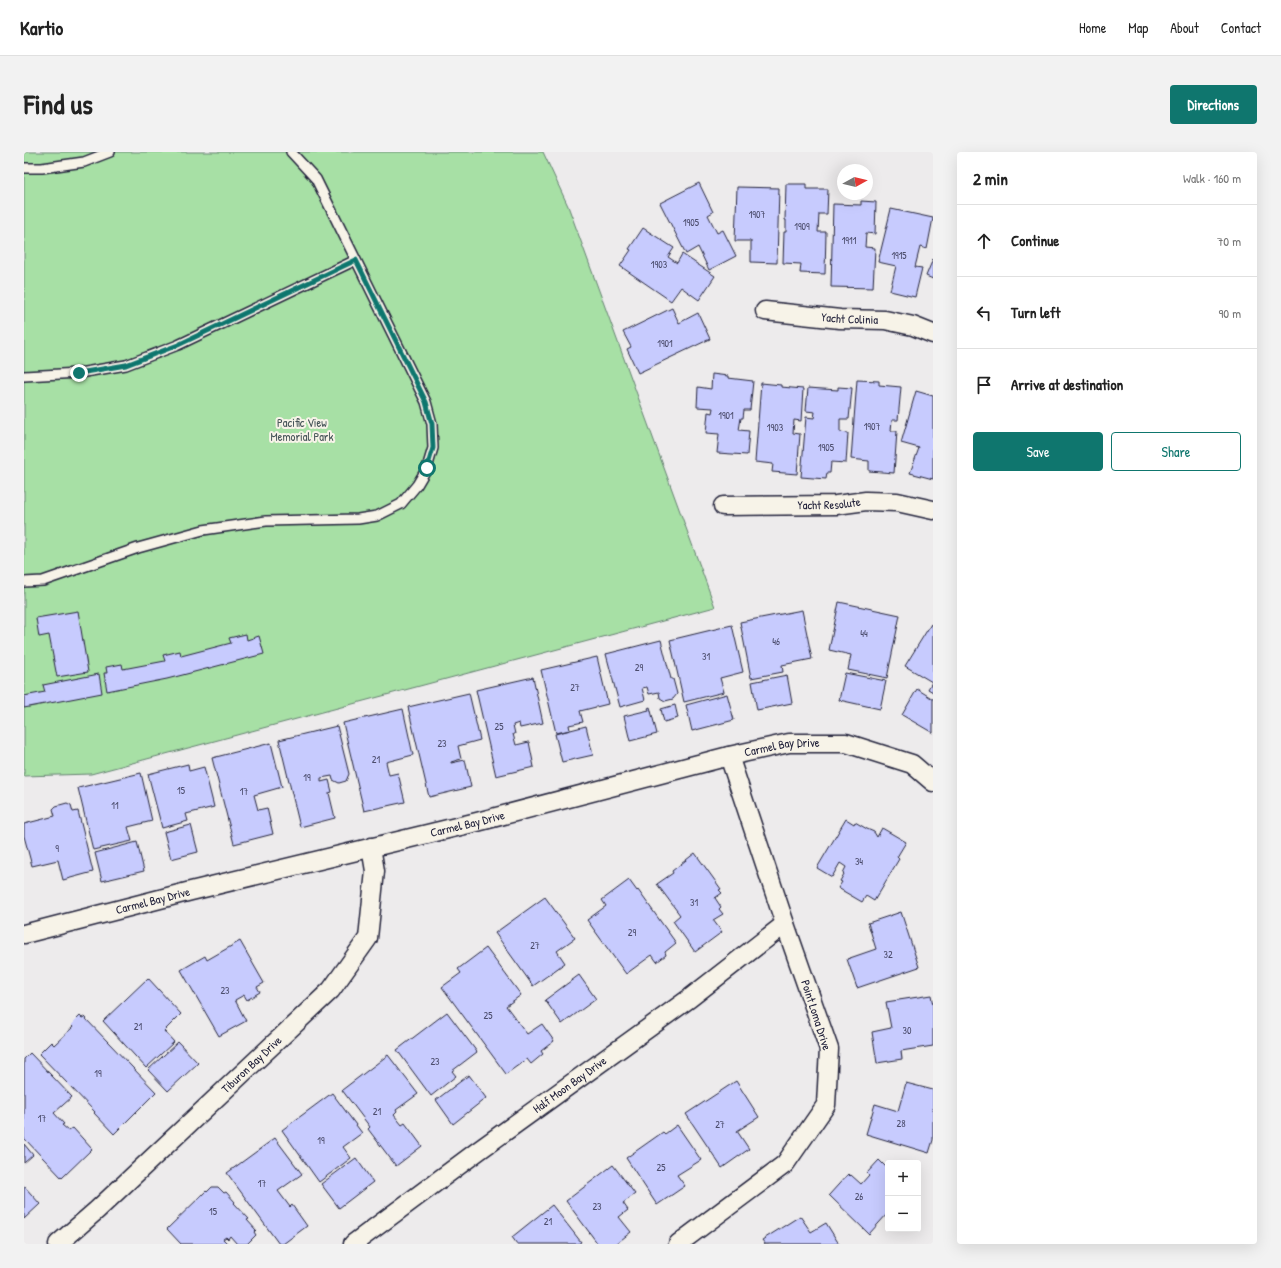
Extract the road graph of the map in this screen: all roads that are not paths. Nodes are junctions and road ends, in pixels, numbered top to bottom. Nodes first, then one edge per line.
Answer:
1 (110, 152) edge
2 (291, 152) edge
3 (24, 168) edge
4 (356, 260) junction
5 (765, 311) dead end
6 (933, 334) edge
7 (24, 376) edge
8 (723, 506) dead end
9 (933, 510) edge
10 (24, 582) edge
11 (729, 756) junction
12 (933, 782) edge
13 (372, 847) junction
14 (785, 924) junction
15 (24, 934) edge
16 (58, 1244) edge
17 (353, 1244) edge
18 (678, 1244) edge

1 - 3 lane
2 - 4 lane
4 - 7 lane
4 - 10 lane
5 - 6 street, Yacht Colinia
8 - 9 street, Yacht Resolute
11 - 12 street, Carmel Bay Drive
11 - 13 street, Carmel Bay Drive
11 - 14 street, Point Loma Drive
13 - 15 street, Carmel Bay Drive
13 - 16 street, Tiburon Bay Drive
14 - 17 street, Half Moon Bay Drive
14 - 18 street, Point Loma Drive

